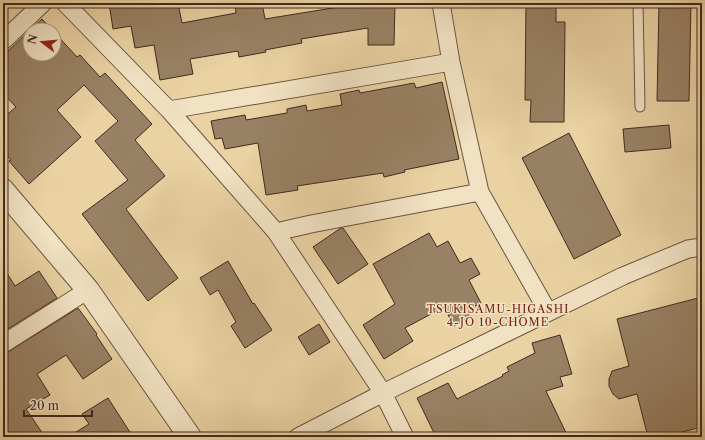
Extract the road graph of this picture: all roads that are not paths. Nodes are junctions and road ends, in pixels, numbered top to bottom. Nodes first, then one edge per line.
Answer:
1 (43, 3) edge
2 (65, 3) edge
3 (441, 3) edge
4 (638, 3) edge
5 (3, 41) edge
6 (451, 62) junction
7 (640, 107) dead end
8 (169, 110) junction
9 (3, 190) edge
10 (480, 192) junction
11 (276, 232) junction
12 (702, 247) edge
13 (88, 290) junction
14 (548, 312) junction
15 (3, 344) edge
16 (383, 392) junction
17 (190, 437) edge
18 (298, 437) edge
19 (405, 437) edge

1 - 5 street
2 - 8 street
3 - 6 street
4 - 7 lane
6 - 8 street
6 - 10 street
8 - 11 street
9 - 13 street
10 - 11 street
10 - 14 street
11 - 16 street
12 - 14 street
13 - 15 street
13 - 17 street
14 - 16 street
16 - 18 street
16 - 19 street

